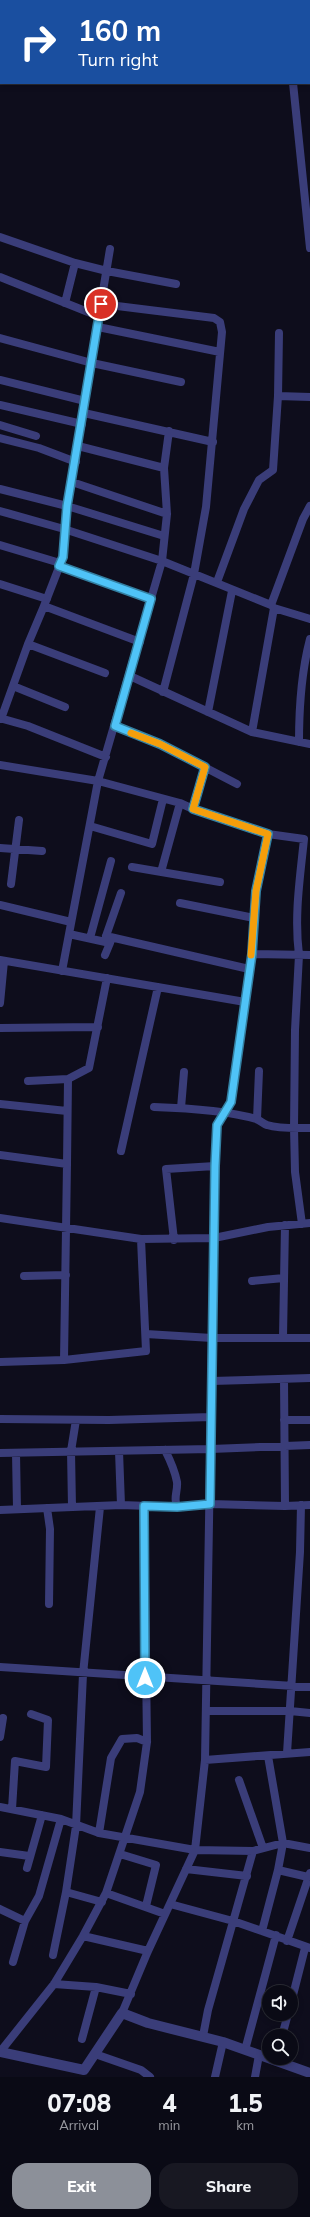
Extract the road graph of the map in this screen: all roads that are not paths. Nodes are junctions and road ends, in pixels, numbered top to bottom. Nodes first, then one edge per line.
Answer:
1 (293, 84) edge
2 (0, 237) edge
3 (310, 248) edge
4 (110, 249) dead end
5 (75, 263) junction
6 (107, 271) junction
7 (0, 278) edge
8 (176, 284) dead end
9 (65, 303) junction
10 (101, 304) junction
11 (98, 316) junction
12 (98, 327) junction
13 (279, 333) dead end
14 (0, 338) edge
15 (220, 352) junction
16 (92, 363) junction
17 (0, 380) edge
18 (181, 382) dead end
19 (278, 396) junction
20 (310, 397) edge
21 (86, 401) junction
22 (0, 405) edge
23 (84, 413) junction
24 (0, 424) edge
25 (82, 424) junction
26 (169, 431) junction
27 (36, 436) dead end
28 (0, 438) edge
29 (213, 442) junction
30 (78, 446) junction
31 (76, 462) junction
32 (164, 468) junction
33 (72, 482) junction
34 (0, 489) edge
35 (67, 506) junction
36 (310, 506) edge
37 (0, 511) edge
38 (167, 514) junction
39 (64, 529) junction
40 (164, 536) junction
41 (0, 545) edge
42 (162, 561) junction
43 (60, 565) junction
44 (194, 574) junction
45 (217, 582) junction
46 (0, 584) edge
47 (232, 591) junction
48 (151, 599) junction
49 (45, 602) junction
50 (273, 606) junction
51 (310, 619) edge
52 (310, 639) edge
53 (140, 642) junction
54 (28, 644) junction
55 (105, 673) dead end
56 (130, 676) junction
57 (13, 686) junction
58 (164, 692) junction
59 (65, 707) dead end
60 (208, 712) junction
61 (0, 718) edge
62 (115, 726) junction
63 (252, 732) junction
64 (299, 742) junction
65 (310, 744) edge
66 (106, 757) junction
67 (0, 765) edge
68 (205, 767) junction
69 (98, 781) junction
70 (237, 784) dead end
71 (163, 799) junction
72 (180, 803) junction
73 (193, 809) junction
74 (19, 820) dead end
75 (90, 826) junction
76 (268, 834) junction
77 (307, 839) edge
78 (0, 848) edge
79 (14, 849) junction
80 (42, 851) dead end
81 (111, 861) dead end
82 (132, 867) dead end
83 (162, 872) junction
84 (220, 882) dead end
85 (10, 884) dead end
86 (122, 894) dead end
87 (180, 903) dead end
88 (0, 905) edge
89 (254, 918) junction
90 (71, 922) junction
91 (69, 934) junction
92 (90, 938) junction
93 (108, 939) junction
94 (252, 954) junction
95 (105, 955) dead end
96 (299, 955) junction
97 (310, 956) edge
98 (2, 961) edge
99 (250, 968) junction
100 (62, 971) junction
101 (107, 978) junction
102 (158, 987) junction
103 (245, 1002) junction
104 (0, 1003) edge
105 (98, 1027) junction
106 (0, 1028) edge
107 (259, 1071) dead end
108 (184, 1072) dead end
109 (68, 1079) junction
110 (28, 1081) dead end
111 (0, 1104) edge
112 (154, 1107) dead end
113 (181, 1108) junction
114 (67, 1111) junction
115 (225, 1114) junction
116 (257, 1119) junction
117 (294, 1128) junction
118 (310, 1128) edge
119 (121, 1151) dead end
120 (0, 1155) edge
121 (67, 1164) junction
122 (215, 1166) junction
123 (0, 1218) edge
124 (306, 1223) edge
125 (285, 1225) junction
126 (67, 1230) junction
127 (214, 1238) junction
128 (142, 1239) junction
129 (174, 1240) junction
130 (66, 1275) junction
131 (24, 1276) dead end
132 (284, 1278) junction
133 (252, 1281) dead end
134 (146, 1334) junction
135 (282, 1337) junction
136 (212, 1338) junction
137 (310, 1338) edge
138 (64, 1360) junction
139 (0, 1362) edge
140 (310, 1378) edge
141 (284, 1379) junction
142 (212, 1381) junction
143 (211, 1417) junction
144 (0, 1419) edge
145 (76, 1420) junction
146 (284, 1420) junction
147 (310, 1420) edge
148 (310, 1445) edge
149 (284, 1446) junction
150 (211, 1449) junction
151 (165, 1450) junction
152 (72, 1451) junction
153 (119, 1451) junction
154 (0, 1453) edge
155 (16, 1453) junction
156 (210, 1504) junction
157 (121, 1505) junction
158 (301, 1505) junction
159 (310, 1505) edge
160 (100, 1506) junction
161 (144, 1506) junction
162 (285, 1506) junction
163 (72, 1507) junction
164 (177, 1507) junction
165 (47, 1508) junction
166 (17, 1509) junction
167 (0, 1510) edge
168 (49, 1604) dead end
169 (0, 1667) edge
170 (82, 1674) junction
171 (145, 1678) junction
172 (206, 1680) junction
173 (290, 1685) junction
174 (310, 1687) edge
175 (206, 1711) junction
176 (290, 1711) junction
177 (310, 1713) edge
178 (31, 1714) dead end
179 (3, 1718) dead end
180 (0, 1737) edge
181 (147, 1742) junction
182 (310, 1752) edge
183 (287, 1753) junction
184 (268, 1756) junction
185 (205, 1760) junction
186 (239, 1780) dead end
187 (0, 1807) edge
188 (12, 1809) junction
189 (42, 1816) junction
190 (61, 1819) junction
191 (76, 1826) junction
192 (100, 1833) junction
193 (126, 1836) junction
194 (283, 1843) junction
195 (263, 1848) junction
196 (310, 1848) edge
197 (195, 1850) junction
198 (253, 1850) junction
199 (0, 1852) edge
200 (120, 1854) junction
201 (29, 1856) junction
202 (27, 1868) dead end
203 (186, 1869) junction
204 (278, 1870) junction
205 (309, 1875) edge
206 (247, 1876) junction
207 (66, 1892) junction
208 (106, 1893) junction
209 (102, 1902) junction
210 (170, 1904) junction
211 (146, 1906) junction
212 (0, 1909) edge
213 (165, 1914) junction
214 (25, 1921) junction
215 (233, 1921) junction
216 (262, 1931) junction
217 (276, 1935) junction
218 (83, 1936) junction
219 (287, 1941) junction
220 (308, 1948) edge
221 (148, 1951) junction
222 (53, 1955) dead end
223 (13, 1962) dead end
224 (54, 1984) junction
225 (297, 1985) edge
226 (96, 1987) junction
227 (131, 1994) junction
228 (122, 2013) junction
229 (203, 2036) junction
230 (82, 2039) dead end
231 (223, 2042) junction
232 (245, 2050) junction
233 (0, 2052) edge
234 (95, 2054) junction
235 (259, 2055) junction
236 (262, 2056) edge
237 (292, 2065) edge
238 (310, 2072) edge
239 (84, 2074) edge
240 (150, 2077) edge
241 (215, 2077) edge
242 (255, 2077) edge

1 - 3 street
2 - 5 street
4 - 6 street
5 - 6 street
5 - 9 street
6 - 8 street
6 - 10 street
7 - 9 street
9 - 11 street
10 - 11 street
10 - 15 street
11 - 12 street
12 - 15 street
12 - 16 street
13 - 19 street
14 - 16 street
15 - 29 street
16 - 18 street
16 - 21 street
17 - 21 street
19 - 20 street
19 - 45 street
21 - 23 street
22 - 25 street
23 - 25 street
23 - 26 street
24 - 27 street
25 - 30 street
26 - 29 street
26 - 32 street
28 - 31 street
29 - 44 street
30 - 31 street
30 - 32 street
31 - 33 street
32 - 38 street
33 - 35 street
33 - 38 street
34 - 35 street
35 - 39 street
35 - 40 street
36 - 50 street
37 - 39 street
38 - 40 street
39 - 42 street
39 - 43 street
40 - 42 street
41 - 43 street
42 - 44 street
42 - 48 street
43 - 48 street
43 - 49 street
44 - 45 street
44 - 58 street
45 - 47 street
46 - 49 street
47 - 50 street
47 - 60 street
48 - 53 street
49 - 53 street
49 - 54 street
50 - 51 street
50 - 63 street
52 - 64 street
53 - 56 street
54 - 55 street
54 - 57 street
56 - 58 street
56 - 62 street
57 - 59 street
57 - 61 street
58 - 60 street
60 - 63 street
61 - 66 street
62 - 66 street
62 - 68 street
63 - 64 street
64 - 65 street
66 - 69 street
67 - 69 street
68 - 70 street
68 - 73 street
69 - 71 street
69 - 75 street
71 - 72 street
71 - 75 street
72 - 73 street
72 - 83 street
73 - 76 street
74 - 79 street
75 - 90 street
76 - 77 street
76 - 89 street
77 - 96 street
78 - 79 street
79 - 80 street
79 - 85 street
81 - 92 street
82 - 83 street
83 - 84 street
86 - 93 street
87 - 89 street
88 - 90 street
89 - 94 street
90 - 91 street
91 - 92 street
91 - 100 street
92 - 93 street
93 - 95 street
93 - 99 street
94 - 96 street
94 - 99 street
96 - 97 street
96 - 117 street
98 - 100 street
98 - 104 street
99 - 103 street
100 - 101 street
101 - 102 street
101 - 105 street
102 - 103 street
102 - 119 street
103 - 115 street
105 - 106 street
105 - 109 street
107 - 116 street
108 - 113 street
109 - 110 street
109 - 114 street
111 - 114 street
112 - 113 street
113 - 115 street
114 - 121 street
115 - 116 street
115 - 122 street
116 - 117 street
117 - 118 street
117 - 124 street
120 - 121 street
121 - 126 street
122 - 127 street
122 - 129 street
123 - 126 street
124 - 125 street
125 - 127 street
125 - 132 street
126 - 128 street
126 - 130 street
127 - 129 street
127 - 136 street
128 - 129 street
128 - 134 street
130 - 131 street
130 - 138 street
132 - 133 street
132 - 135 street
134 - 136 street
134 - 138 street
135 - 136 street
135 - 137 street
136 - 142 street
138 - 139 street
140 - 141 street
141 - 142 street
141 - 146 street
142 - 143 street
143 - 145 street
143 - 150 street
144 - 145 street
145 - 152 street
146 - 147 street
146 - 149 street
148 - 149 street
149 - 150 street
149 - 162 street
150 - 151 street
150 - 156 street
151 - 153 street
151 - 164 street
152 - 153 street
152 - 155 street
152 - 163 street
153 - 157 street
154 - 155 street
155 - 166 street
156 - 162 street
156 - 164 street
156 - 172 street
157 - 160 street
157 - 161 street
158 - 159 street
158 - 162 street
158 - 173 street
160 - 163 street
160 - 170 street
161 - 164 street
161 - 171 street
163 - 165 street
165 - 166 street
165 - 168 street
166 - 167 street
169 - 170 street
170 - 171 street
170 - 191 street
171 - 172 street
171 - 181 street
172 - 173 street
172 - 175 street
173 - 174 street
173 - 176 street
175 - 176 street
175 - 185 street
176 - 177 street
176 - 183 street
178 - 188 street
179 - 180 street
181 - 192 street
181 - 193 street
182 - 183 street
183 - 184 street
184 - 185 street
184 - 194 street
185 - 197 street
186 - 195 street
187 - 188 street
188 - 189 street
189 - 190 street
189 - 201 street
190 - 191 street
190 - 214 street
191 - 192 street
191 - 207 street
192 - 193 street
193 - 197 street
193 - 200 street
194 - 195 street
194 - 196 street
194 - 204 street
195 - 198 street
197 - 198 street
197 - 203 street
198 - 206 street
199 - 201 street
200 - 208 street
200 - 211 street
201 - 202 street
203 - 206 street
203 - 210 street
204 - 205 street
204 - 216 street
205 - 219 street
206 - 215 street
207 - 209 street
207 - 222 street
208 - 209 street
208 - 211 street
209 - 218 street
210 - 213 street
210 - 215 street
211 - 213 street
212 - 214 street
213 - 221 street
214 - 223 street
215 - 216 street
215 - 229 street
216 - 217 street
217 - 219 street
217 - 232 street
218 - 221 street
218 - 224 street
219 - 220 street
220 - 225 street
221 - 227 street
224 - 226 street
224 - 233 street
226 - 227 street
226 - 230 street
227 - 228 street
228 - 229 street
228 - 234 street
229 - 231 street
231 - 232 street
231 - 241 street
232 - 235 street
233 - 239 street
234 - 239 street
234 - 240 street
235 - 236 street
235 - 242 street
237 - 238 street

